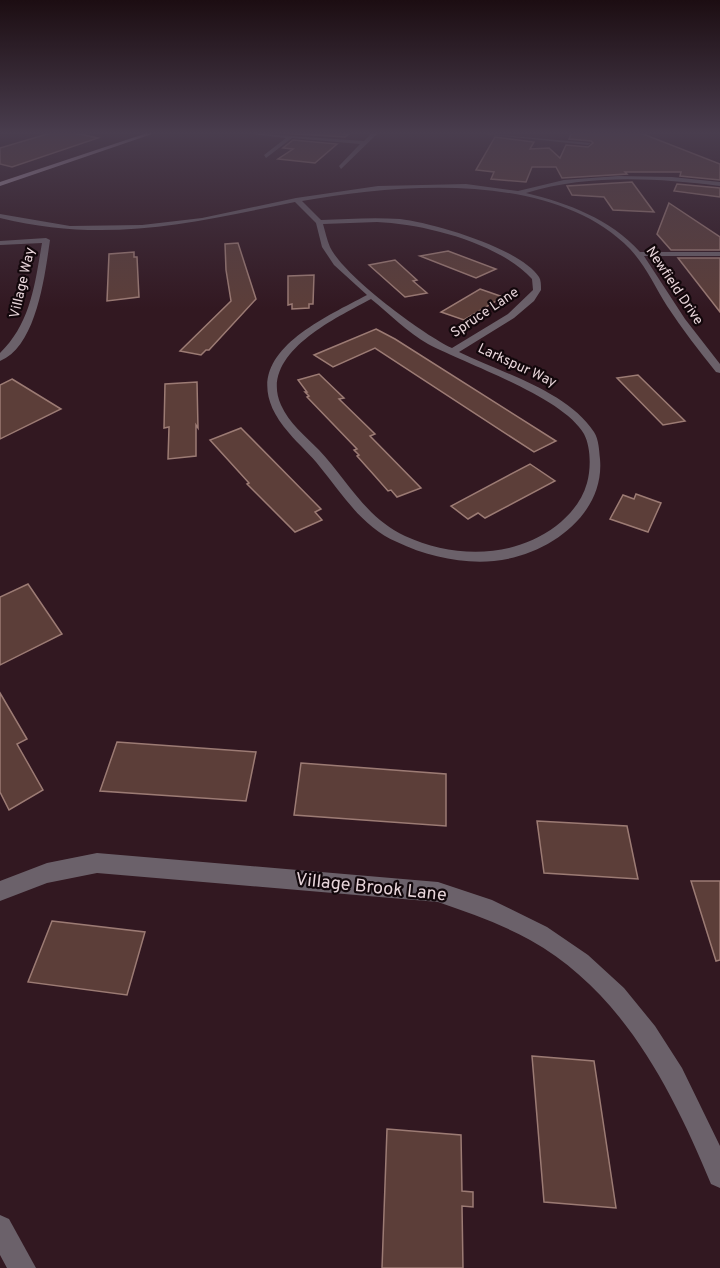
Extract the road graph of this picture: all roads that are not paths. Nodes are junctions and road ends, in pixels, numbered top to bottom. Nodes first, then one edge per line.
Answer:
1 (349, 191) edge
2 (504, 191) edge
3 (525, 191) edge
4 (518, 193) junction
5 (297, 200) junction
6 (0, 216) edge
7 (319, 222) junction
8 (0, 243) edge
9 (638, 254) junction
10 (720, 254) edge
11 (372, 295) junction
12 (452, 352) junction
13 (0, 358) edge
14 (720, 370) edge
15 (0, 891) edge
16 (720, 1175) edge
17 (0, 1228) edge
18 (22, 1268) edge

1 - 5 street, Newfield Drive
2 - 4 street, Newfield Drive
3 - 4 street
4 - 9 street, Newfield Drive
5 - 6 street, Newfield Drive
5 - 7 street
7 - 11 street
7 - 12 street, Spruce Lane
8 - 13 street, Village Way
9 - 10 street
9 - 14 street, Newfield Drive
11 - 12 street, Larkspur Way
11 - 12 street, Larkspur Way
15 - 16 street, Village Brook Lane
17 - 18 street

